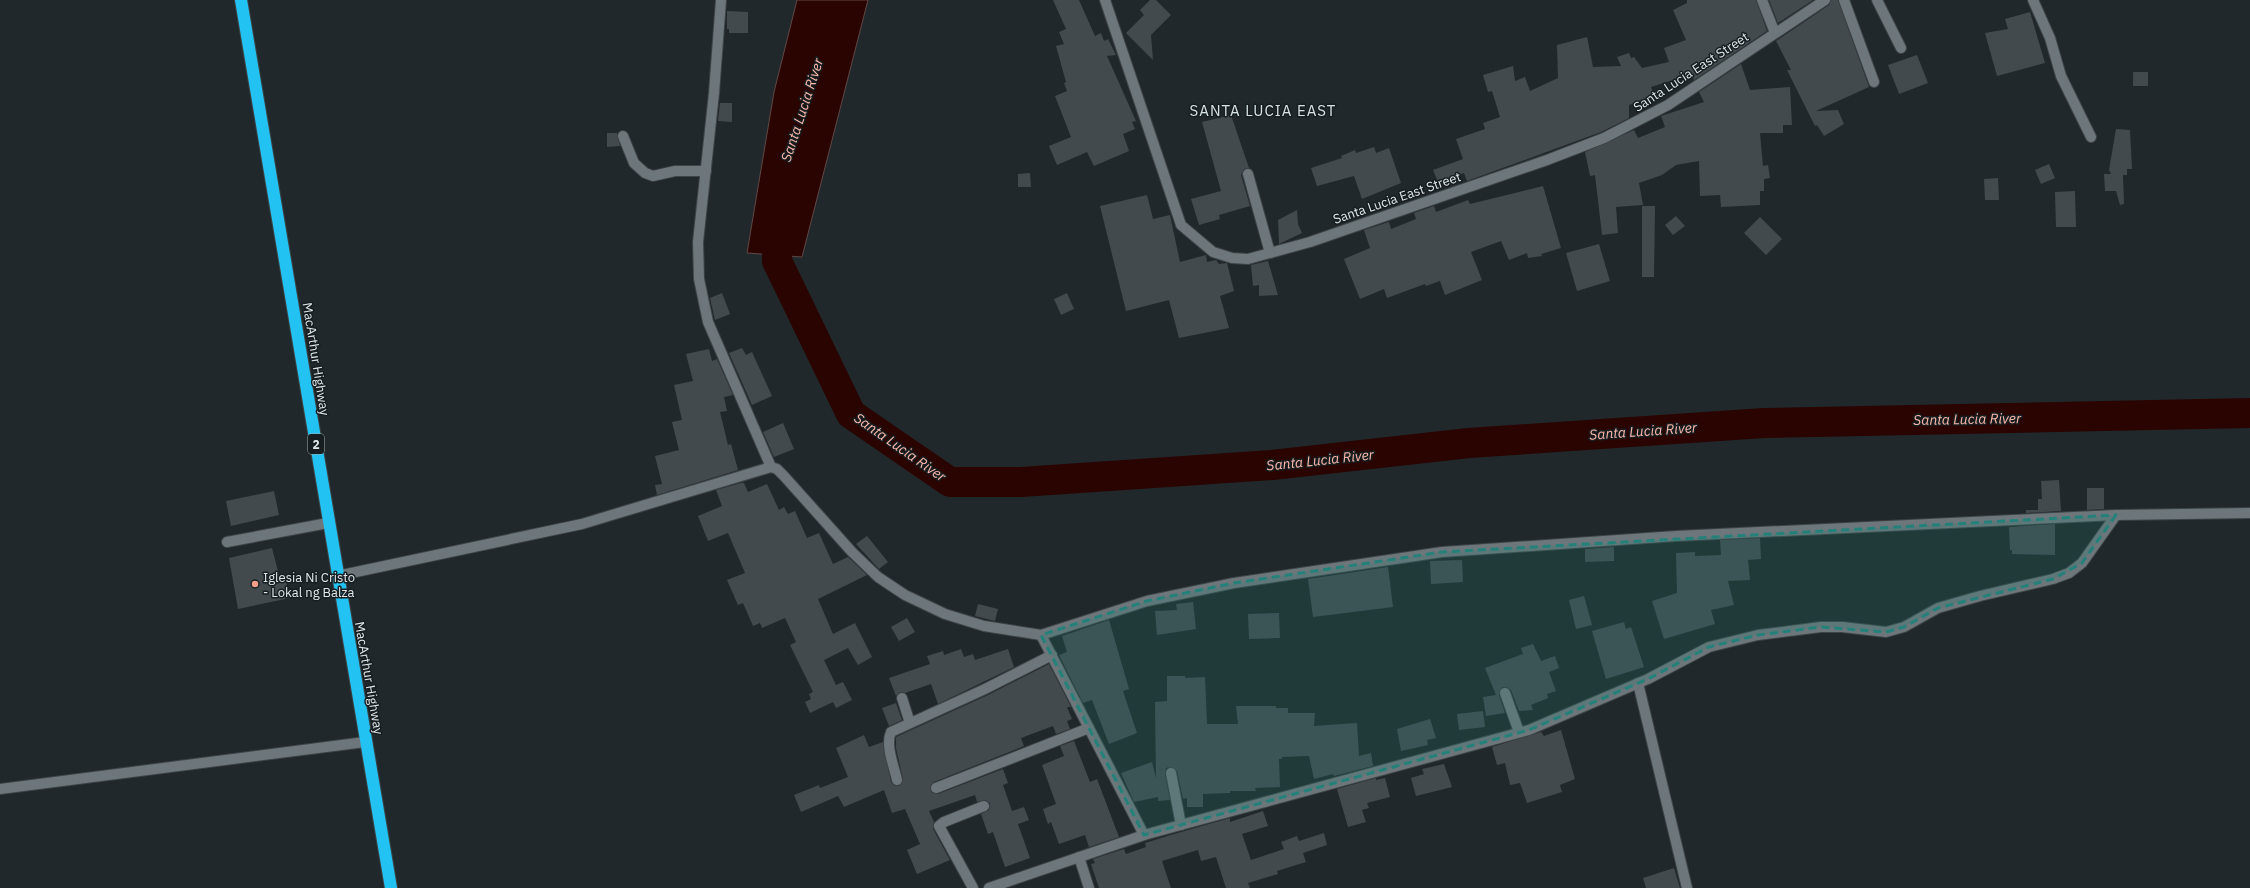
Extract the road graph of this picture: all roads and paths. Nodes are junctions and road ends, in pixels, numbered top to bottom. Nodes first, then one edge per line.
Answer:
1 (241, 0) edge
2 (720, 0) edge
3 (1105, 0) edge
4 (1762, 0) edge
5 (1825, 0) edge
6 (1844, 0) edge
7 (1877, 0) edge
8 (2033, 0) edge
9 (1775, 33) junction
10 (1901, 48) dead end
11 (1874, 82) dead end
12 (623, 136) dead end
13 (2091, 137) dead end
14 (706, 171) junction
15 (1248, 174) dead end
16 (1270, 253) junction
17 (771, 467) junction
18 (2250, 513) edge
19 (2116, 515) junction
20 (328, 523) junction
21 (227, 542) dead end
22 (337, 576) junction
23 (1042, 635) junction
24 (1052, 655) junction
25 (1638, 684) junction
26 (1505, 693) dead end
27 (902, 698) dead end
28 (910, 723) junction
29 (1089, 728) junction
30 (1519, 732) junction
31 (366, 742) junction
32 (1171, 773) dead end
33 (897, 780) dead end
34 (936, 788) dead end
35 (0, 789) edge
36 (984, 806) dead end
37 (1181, 825) junction
38 (1144, 835) junction
39 (1079, 857) junction
40 (391, 888) edge
41 (974, 888) edge
42 (989, 888) edge
43 (1088, 888) edge
44 (1687, 888) edge

1 - 20 highway, MacArthur Highway / 2
2 - 14 street
3 - 16 street, Santa Lucia East Street
4 - 9 street
5 - 9 street, Santa Lucia East Street
6 - 11 street
7 - 10 street
8 - 13 street
9 - 16 street, Santa Lucia East Street
12 - 14 street
14 - 17 street
15 - 16 street
17 - 22 street
17 - 23 street
18 - 19 street
19 - 23 street
19 - 25 street
20 - 21 street
20 - 22 highway, MacArthur Highway / 2
22 - 31 highway, MacArthur Highway / 2
23 - 24 street
24 - 28 street
24 - 29 street
25 - 30 street
25 - 44 street
26 - 30 street
27 - 28 street
28 - 33 street
29 - 34 street
29 - 38 street
30 - 37 street
31 - 35 street
31 - 40 highway, MacArthur Highway / 2
32 - 37 street
36 - 41 street
37 - 38 street
38 - 39 street
39 - 42 street
39 - 43 street

